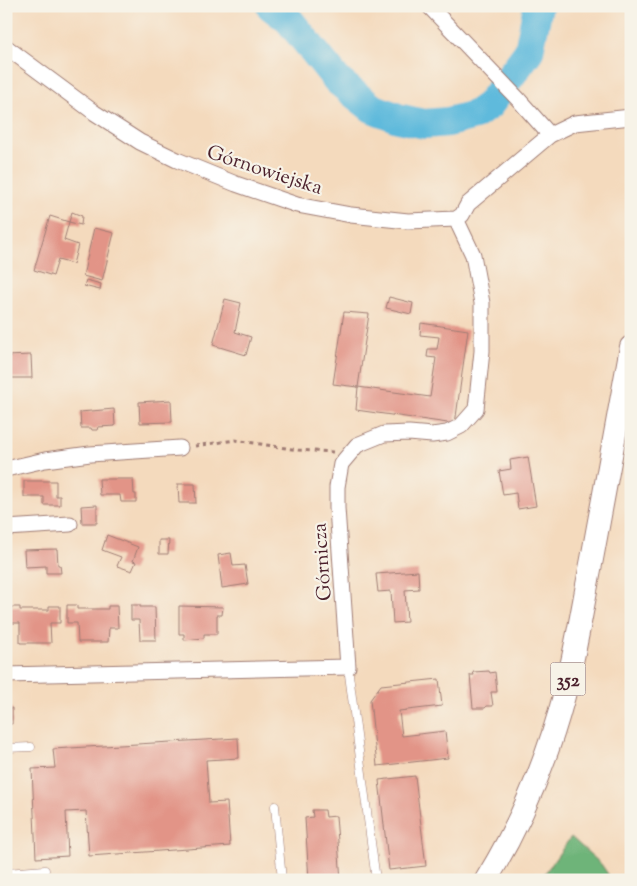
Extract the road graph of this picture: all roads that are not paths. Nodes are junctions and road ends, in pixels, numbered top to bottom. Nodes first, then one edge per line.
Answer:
1 (429, 6) edge
2 (6, 47) edge
3 (631, 117) edge
4 (550, 135) junction
5 (456, 219) junction
6 (631, 347) edge
7 (180, 448) road end
8 (6, 469) edge
9 (70, 524) dead end
10 (6, 528) edge
11 (348, 667) junction
12 (6, 675) edge
13 (31, 747) dead end
14 (6, 748) edge
15 (275, 806) dead end
16 (45, 870) dead end
17 (6, 872) edge
18 (7, 880) edge
19 (282, 880) edge
20 (376, 880) edge
21 (486, 880) edge

1 - 4 street
2 - 5 street, Górnowiejska
3 - 4 street
4 - 5 street
5 - 11 street, Górnicza
6 - 21 main road, 352
7 - 8 street
9 - 10 street
11 - 12 street
11 - 20 lane
13 - 14 lane
15 - 19 lane
16 - 17 lane
17 - 18 lane

